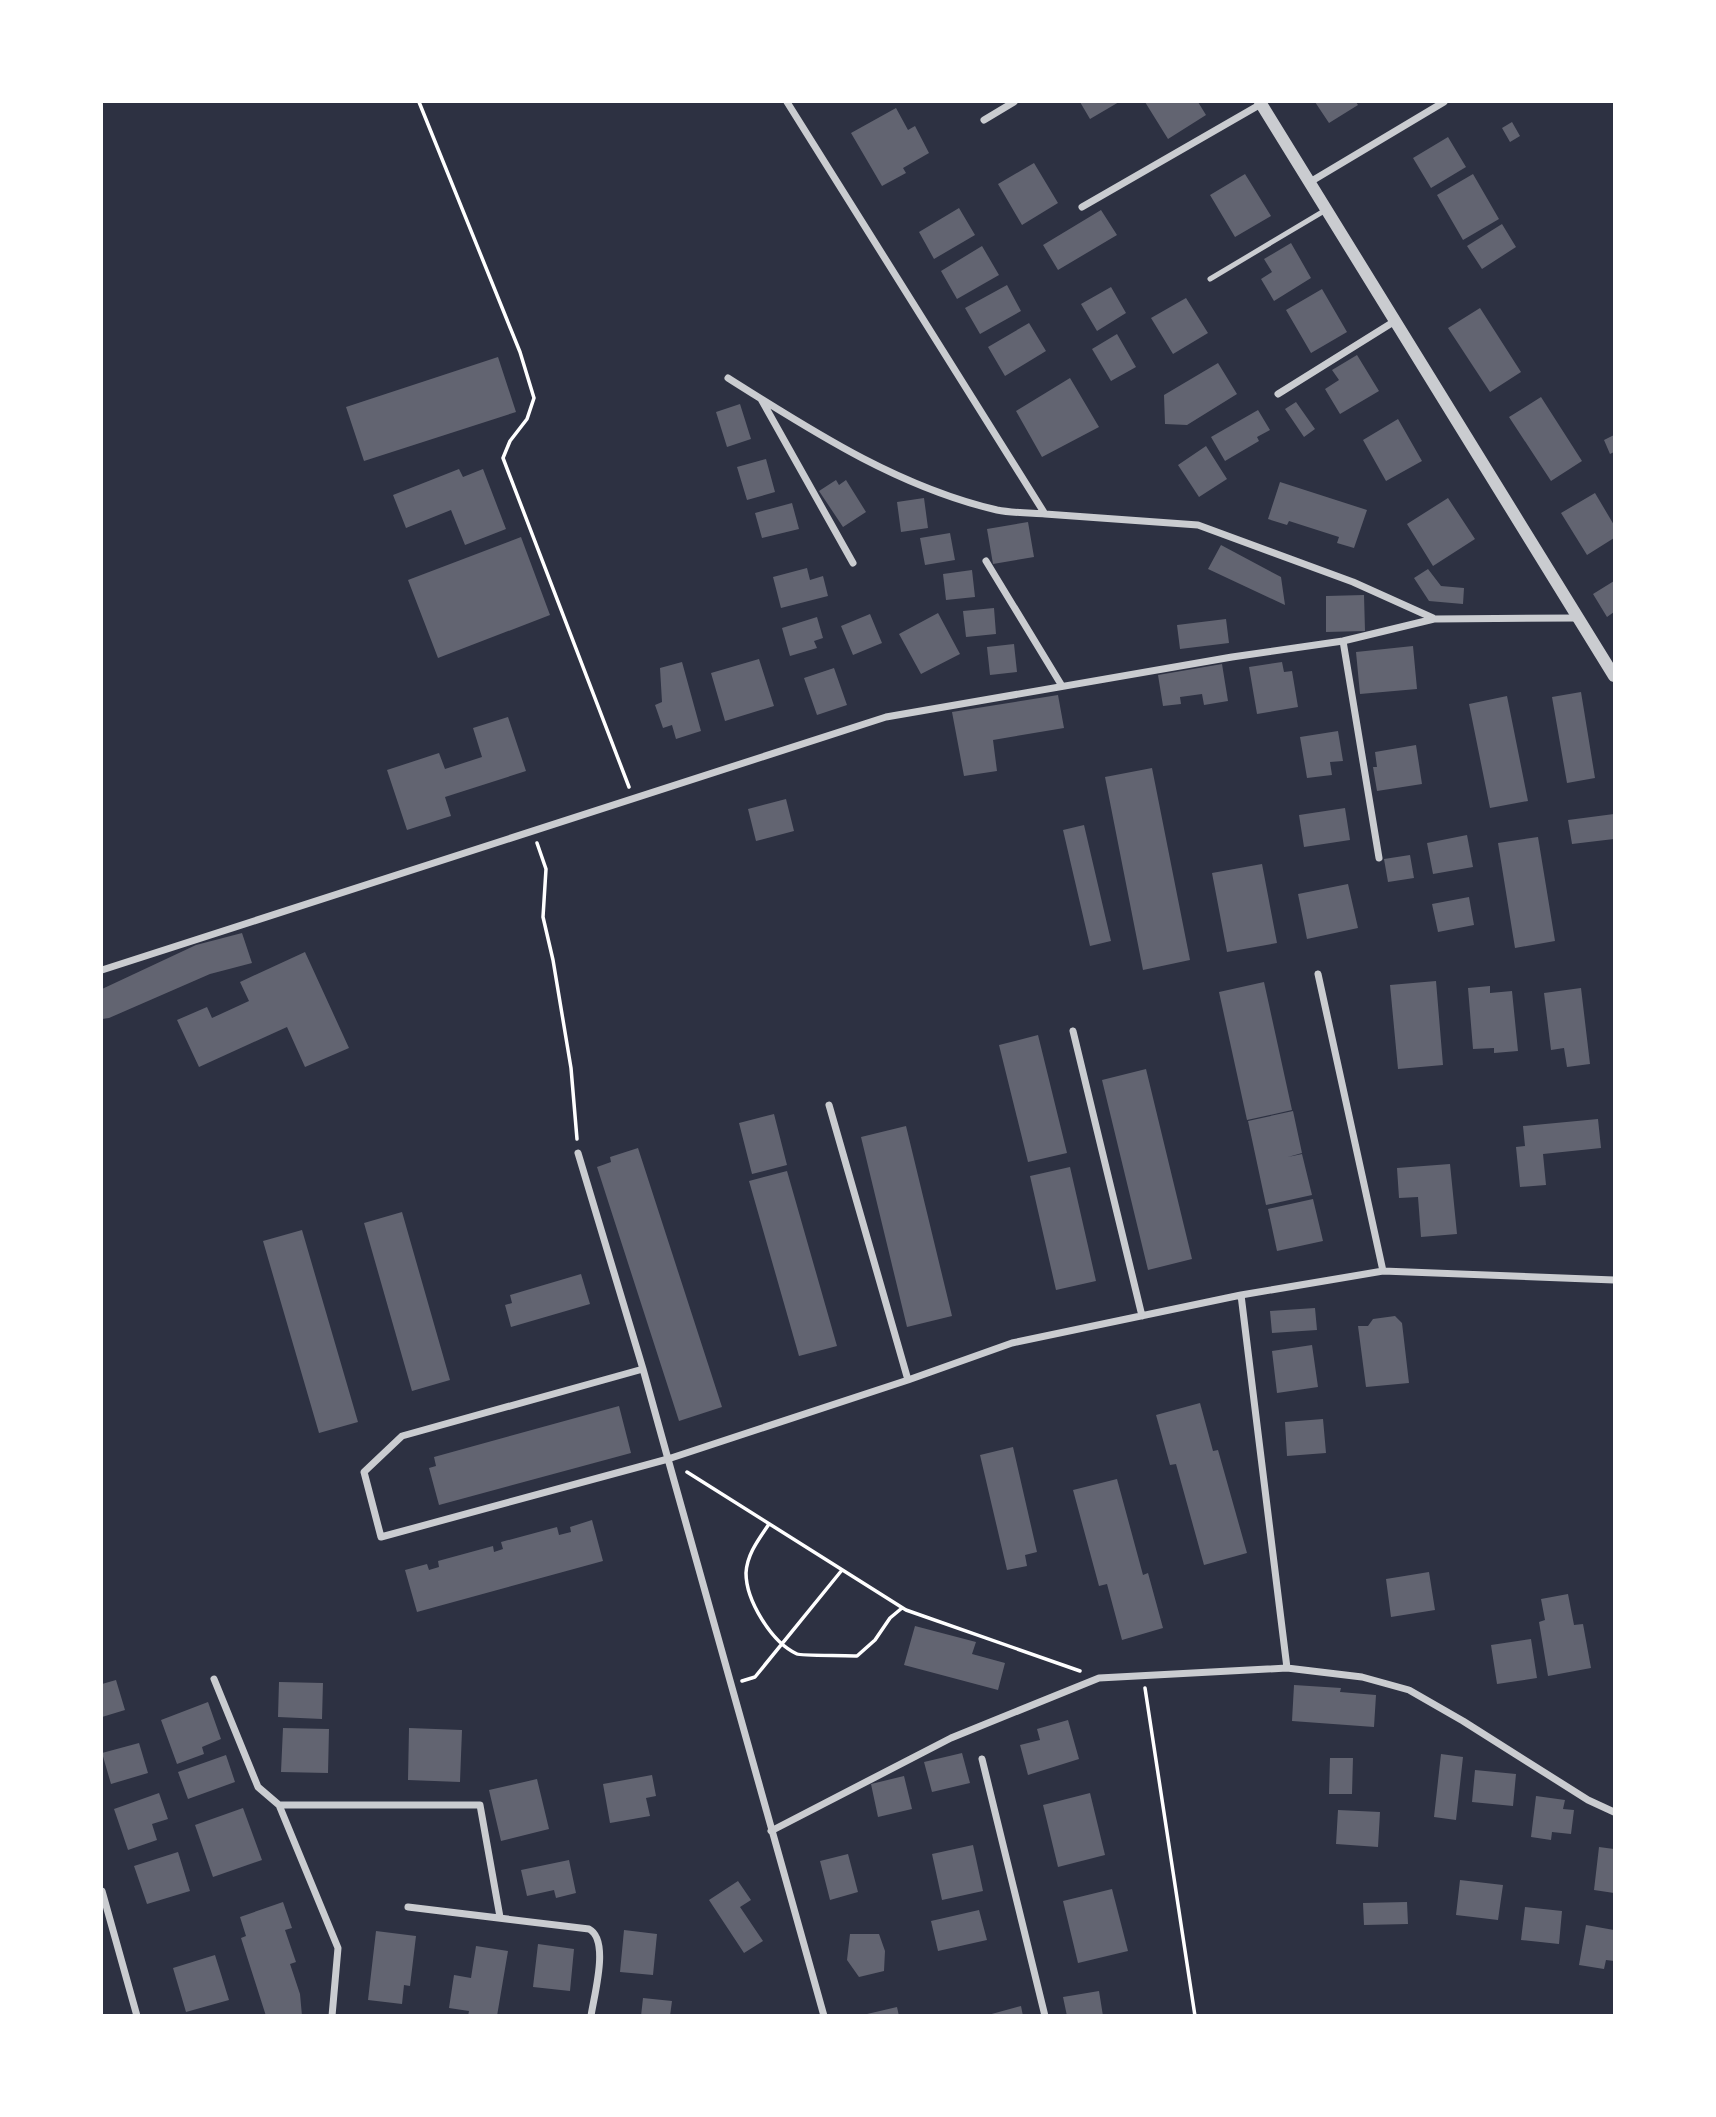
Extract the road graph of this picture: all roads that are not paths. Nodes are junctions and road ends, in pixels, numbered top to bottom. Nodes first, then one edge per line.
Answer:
1 (787, 102) edge
2 (1014, 102) edge
3 (1444, 102) edge
4 (1261, 103) edge
5 (985, 120) dead end
6 (1310, 182) junction
7 (1082, 207) dead end
8 (1326, 209) junction
9 (1210, 279) dead end
10 (1395, 321) junction
11 (727, 377) dead end
12 (1278, 394) dead end
13 (760, 398) junction
14 (1045, 514) junction
15 (985, 561) dead end
16 (853, 563) dead end
17 (1578, 618) junction
18 (1434, 619) junction
19 (1343, 641) junction
20 (1615, 676) edge
21 (1062, 686) junction
22 (1379, 858) dead end
23 (102, 970) edge
24 (1318, 974) dead end
25 (1073, 1031) dead end
26 (829, 1105) dead end
27 (578, 1153) road end
28 (1383, 1271) junction
29 (1615, 1280) edge
30 (1241, 1295) junction
31 (1142, 1315) junction
32 (643, 1369) junction
33 (908, 1380) junction
34 (668, 1459) junction
35 (1287, 1668) junction
36 (214, 1679) dead end
37 (982, 1759) dead end
38 (279, 1805) junction
39 (1615, 1812) edge
40 (771, 1832) junction
41 (102, 1891) edge
42 (408, 1907) dead end
43 (500, 1917) junction
44 (137, 2015) edge
45 (332, 2015) edge
46 (591, 2015) edge
47 (824, 2015) edge
48 (1045, 2015) edge

1 - 14 street
2 - 5 street
3 - 6 street
4 - 6 street
4 - 7 street
6 - 8 street
8 - 9 lane
8 - 10 street
10 - 12 street
10 - 17 street
11 - 13 street
13 - 14 street
13 - 16 street
14 - 18 street
15 - 21 street
17 - 18 street
17 - 20 street
18 - 19 street
19 - 21 street
19 - 22 street
21 - 23 street
24 - 28 street
25 - 31 street
26 - 33 street
27 - 32 street
28 - 29 street
28 - 30 street
30 - 31 street
30 - 35 street
31 - 33 street
32 - 34 street
32 - 34 street
33 - 34 street
34 - 40 street
35 - 39 street
35 - 40 street
36 - 38 street
37 - 48 street
38 - 43 street
38 - 45 street
40 - 47 street
41 - 44 street
42 - 43 street
43 - 46 street

